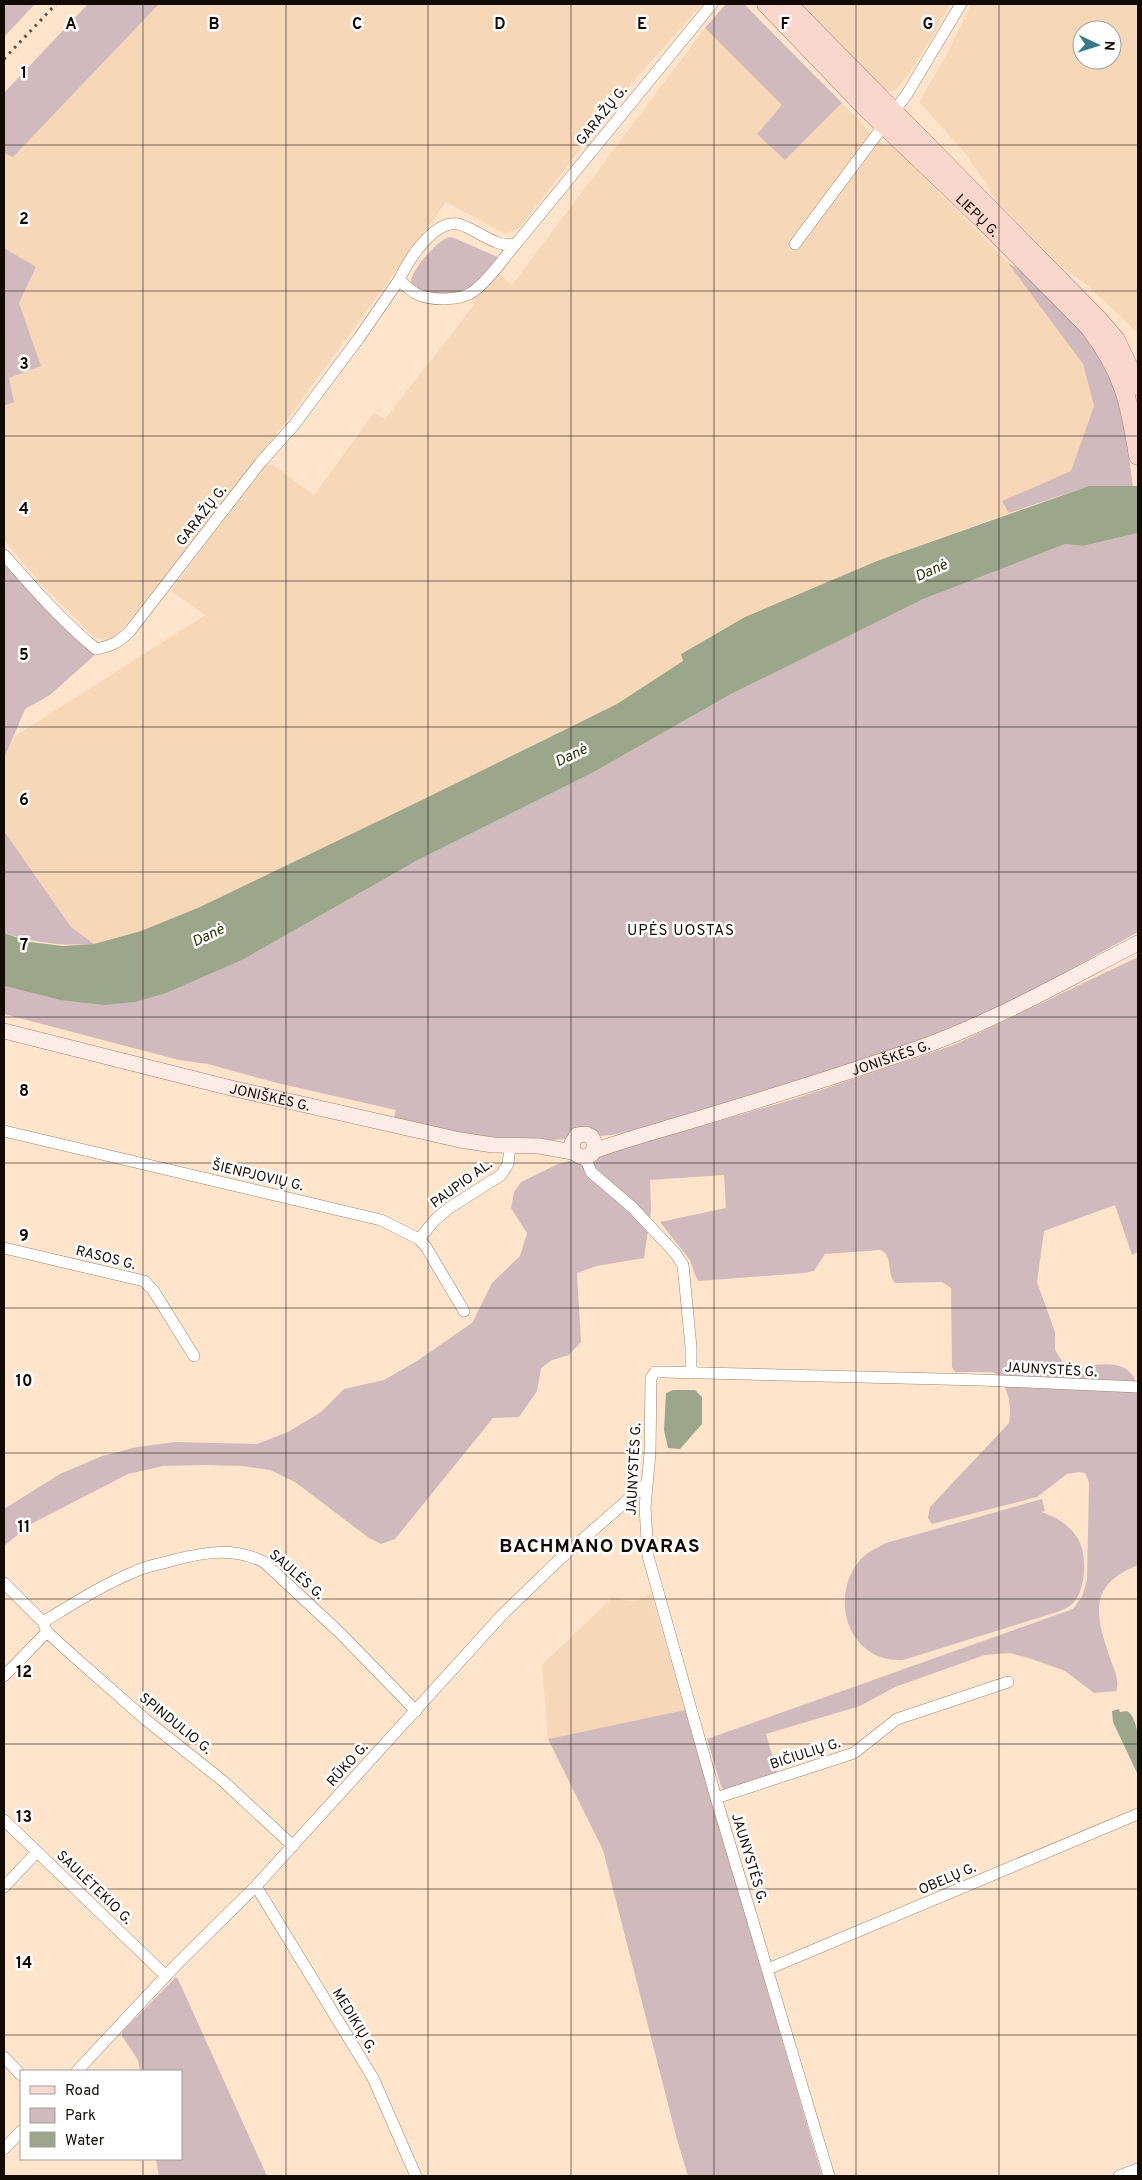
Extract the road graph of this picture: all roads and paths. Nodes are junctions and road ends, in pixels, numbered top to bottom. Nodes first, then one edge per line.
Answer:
1 (712, 4) edge
2 (766, 4) edge
3 (788, 4) edge
4 (961, 4) edge
5 (889, 118) junction
6 (795, 244) dead end
7 (515, 245) junction
8 (399, 280) junction
9 (1131, 373) edge
10 (1138, 456) edge
11 (4, 555) edge
12 (1138, 943) edge
13 (4, 1031) edge
14 (4, 1131) edge
15 (510, 1146) junction
16 (584, 1148) junction
17 (419, 1239) junction
18 (4, 1248) edge
19 (464, 1311) dead end
20 (194, 1356) dead end
21 (691, 1373) junction
22 (1138, 1387) edge
23 (646, 1484) junction
24 (4, 1583) edge
25 (45, 1627) junction
26 (4, 1676) edge
27 (1008, 1682) dead end
28 (416, 1711) junction
29 (716, 1798) junction
30 (1138, 1814) edge
31 (4, 1820) edge
32 (293, 1846) junction
33 (37, 1852) junction
34 (256, 1886) junction
35 (4, 1887) edge
36 (768, 1969) junction
37 (166, 1976) junction
38 (4, 2057) edge
39 (78, 2070) edge
40 (20, 2074) edge
41 (20, 2132) edge
42 (4, 2149) edge
43 (1138, 2169) edge
44 (416, 2176) edge
45 (829, 2176) edge
46 (1119, 2176) edge

1 - 7 street, GARAŽŲ G.
2 - 5 main road, LIEPŲ G.
3 - 5 main road, LIEPŲ G.
4 - 5 street
5 - 6 street
5 - 9 main road, LIEPŲ G.
7 - 8 street, GARAŽŲ G.
7 - 8 street, GARAŽŲ G.
8 - 11 street, GARAŽŲ G.
9 - 10 main road, LIEPŲ G.
12 - 16 main road, JONIŠKĖS G.
13 - 15 main road, JONIŠKĖS G.
14 - 17 street, ŠIENPJOVIŲ G.
15 - 16 main road, JONIŠKĖS G.
15 - 17 street, PAUPIO AL.
16 - 21 street
17 - 19 street, ŠIENPJOVIŲ G.
18 - 20 street, RASOS G.
21 - 22 street, JAUNYSTĖS G.
21 - 23 street, JAUNYSTĖS G.
23 - 28 street, RŪKO G.
23 - 29 street, JAUNYSTĖS G.
24 - 25 street, SPINDULIO G.
25 - 26 street, SAULĖS G.
25 - 28 street, SAULĖS G.
25 - 32 street, SPINDULIO G.
27 - 29 street, BIČIULIŲ G.
28 - 32 street, RŪKO G.
29 - 36 street, JAUNYSTĖS G.
30 - 36 street, OBELŲ G.
31 - 33 street, SAULĖTEKIO G.
32 - 34 street, RŪKO G.
33 - 35 street
33 - 37 street, SAULĖTEKIO G.
34 - 37 street, RŪKO G.
34 - 44 street, MEDIKIŲ G.
36 - 45 street, JAUNYSTĖS G.
37 - 39 street, RŪKO G.
38 - 40 street
41 - 42 street
43 - 46 street

